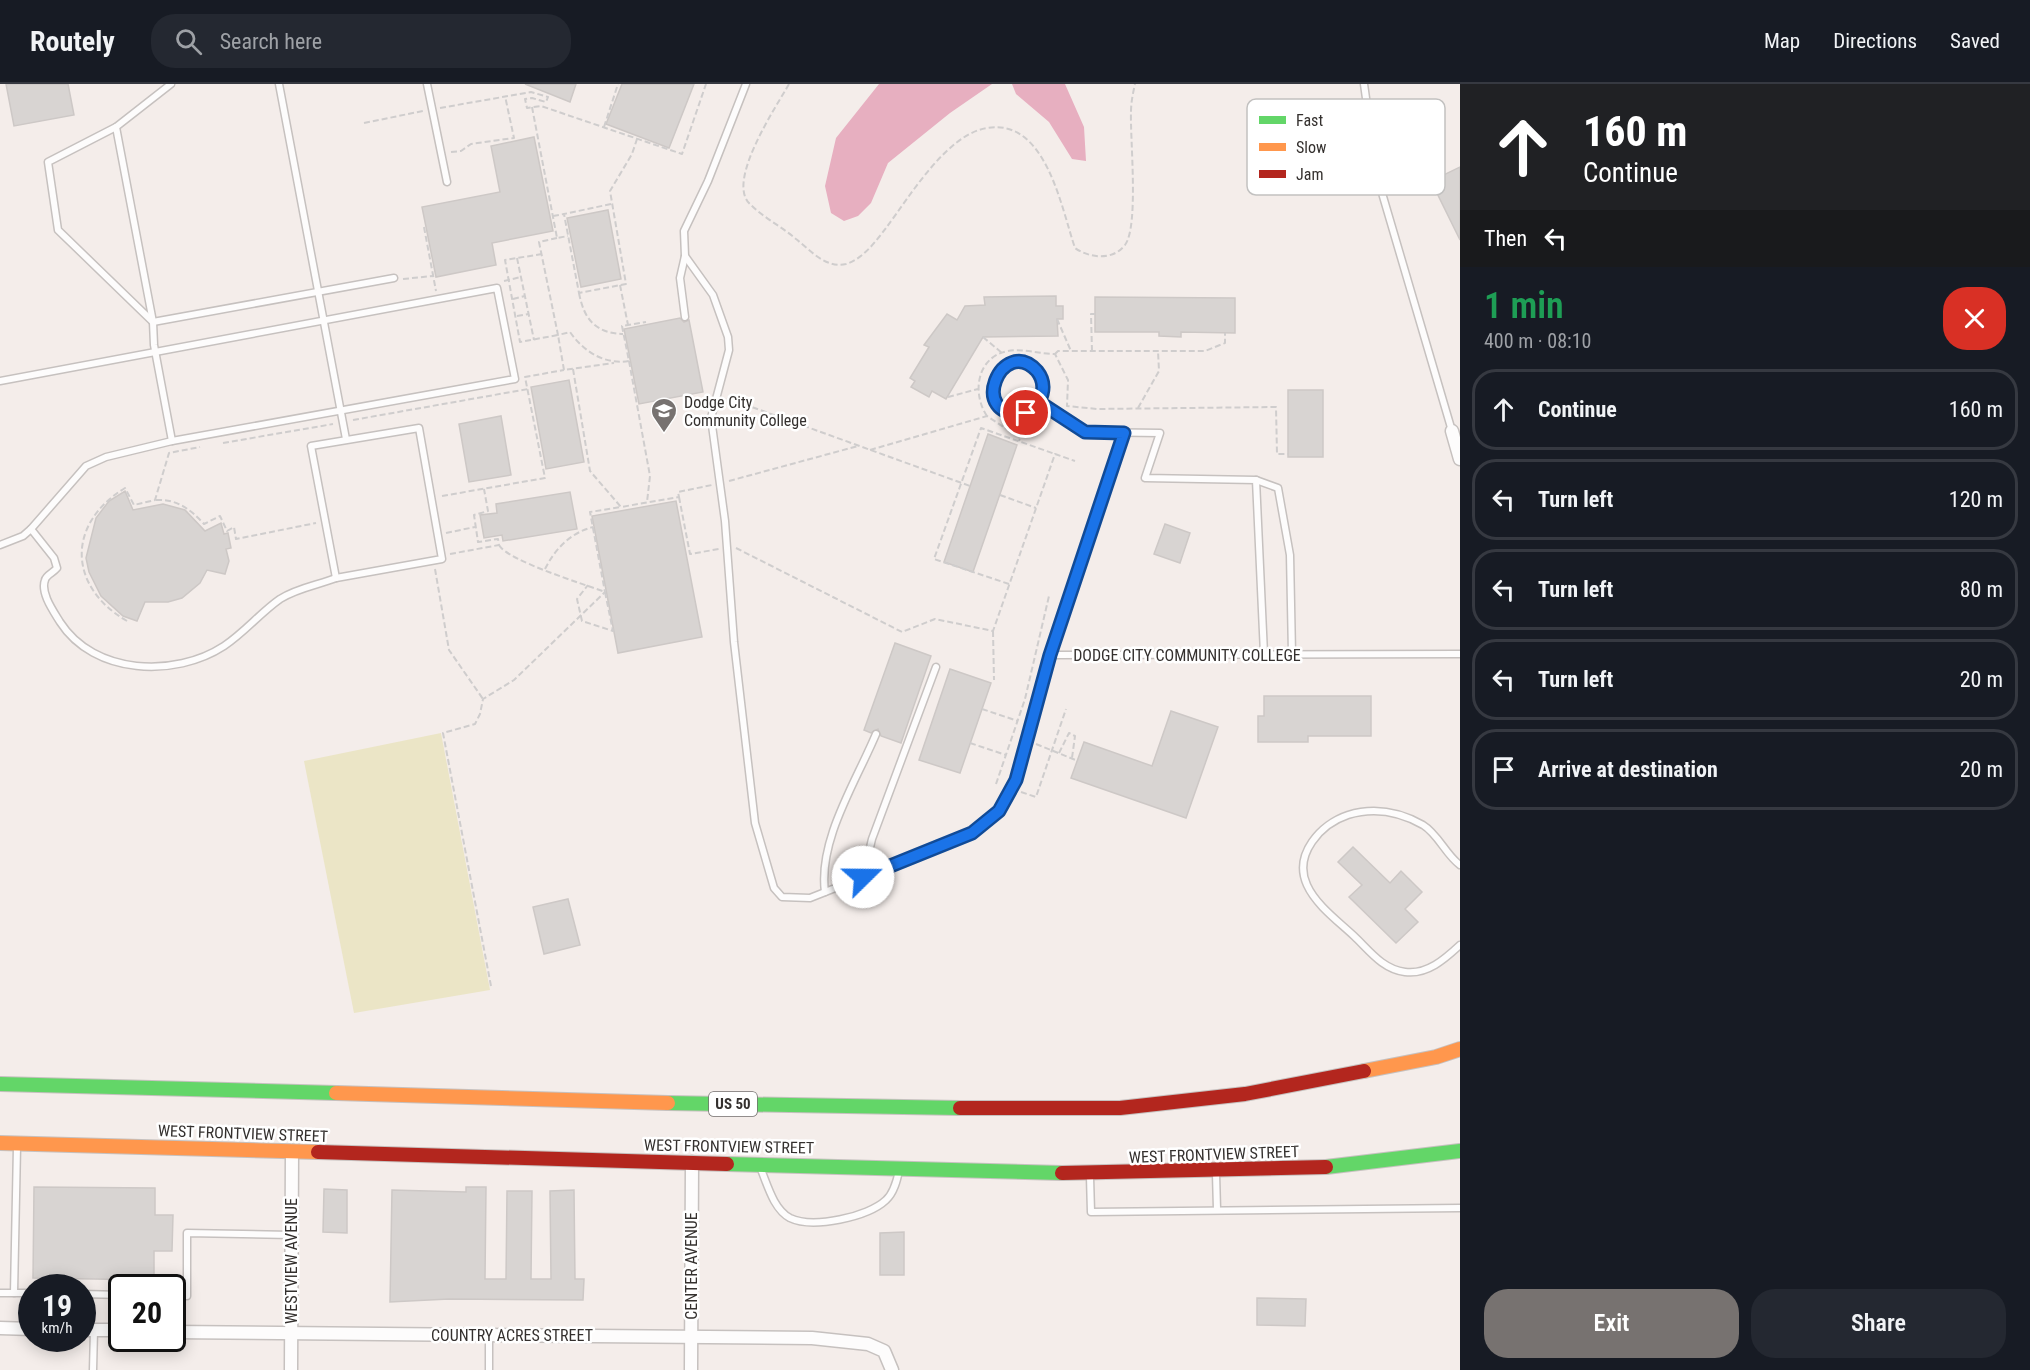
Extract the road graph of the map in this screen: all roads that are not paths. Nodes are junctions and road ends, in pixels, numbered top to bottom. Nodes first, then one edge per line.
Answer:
1 (171, 84) edge
2 (279, 84) edge
3 (428, 84) edge
4 (746, 84) edge
5 (1364, 84) edge
6 (1366, 99) edge
7 (116, 127) junction
8 (447, 182) dead end
9 (1383, 195) edge
10 (685, 256) junction
11 (394, 278) road end
12 (318, 292) junction
13 (685, 317) dead end
14 (323, 320) junction
15 (153, 322) junction
16 (155, 351) junction
17 (0, 381) edge
18 (1039, 402) junction
19 (340, 411) junction
20 (1452, 431) joint
21 (1124, 433) junction
22 (346, 439) junction
23 (172, 441) junction
24 (1460, 459) edge
25 (1257, 480) junction
26 (31, 529) junction
27 (0, 545) edge
28 (336, 578) junction
29 (1264, 654) junction
30 (1292, 654) junction
31 (1460, 654) edge
32 (1050, 655) junction
33 (936, 667) dead end
34 (876, 734) dead end
35 (1460, 865) edge
36 (863, 877) junction
37 (825, 892) junction
38 (1460, 945) edge
39 (1460, 1049) edge
40 (0, 1084) edge
41 (0, 1143) edge
42 (17, 1143) junction
43 (292, 1151) junction
44 (1458, 1151) edge
45 (692, 1162) junction
46 (759, 1163) junction
47 (900, 1167) junction
48 (1216, 1171) junction
49 (1090, 1173) junction
50 (1460, 1208) edge
51 (1217, 1209) junction
52 (291, 1235) junction
53 (0, 1293) edge
54 (14, 1293) junction
55 (18, 1293) edge
56 (186, 1296) edge
57 (0, 1328) edge
58 (18, 1329) edge
59 (186, 1332) edge
60 (291, 1335) junction
61 (489, 1335) junction
62 (691, 1337) junction
63 (91, 1352) edge
64 (93, 1370) edge
65 (291, 1370) edge
66 (489, 1370) edge
67 (691, 1370) edge
68 (892, 1370) edge

1 - 7 lane
2 - 12 lane
3 - 8 lane
4 - 10 lane
5 - 6 lane
7 - 15 lane
7 - 15 lane
9 - 20 lane
10 - 13 lane
10 - 37 lane, DODGE CITY COMMUNITY COLLEGE
11 - 12 lane
12 - 14 lane
12 - 15 lane
14 - 16 lane
14 - 19 lane
14 - 19 lane
15 - 16 lane
16 - 17 lane
16 - 23 lane
18 - 18 lane
18 - 21 lane
19 - 22 lane
19 - 23 lane
20 - 24 street
21 - 25 lane
21 - 32 lane
22 - 28 lane
22 - 28 lane
23 - 26 lane
25 - 29 lane
25 - 30 lane
26 - 27 lane
26 - 28 lane
29 - 30 lane, DODGE CITY COMMUNITY COLLEGE
29 - 32 lane, DODGE CITY COMMUNITY COLLEGE
30 - 31 lane, DODGE CITY COMMUNITY COLLEGE
32 - 36 lane, DODGE CITY COMMUNITY COLLEGE
33 - 36 lane
34 - 37 lane
35 - 38 lane
36 - 37 lane, DODGE CITY COMMUNITY COLLEGE
39 - 40 main road, US 50
41 - 42 main road, WEST FRONTVIEW STREET
42 - 43 main road, WEST FRONTVIEW STREET
42 - 54 lane
43 - 45 main road, WEST FRONTVIEW STREET
43 - 52 street, WESTVIEW AVENUE
44 - 48 main road, WEST FRONTVIEW STREET
45 - 46 main road, WEST FRONTVIEW STREET
45 - 62 street, CENTER AVENUE
46 - 47 main road, WEST FRONTVIEW STREET
46 - 47 lane
47 - 49 main road, WEST FRONTVIEW STREET
48 - 49 main road, WEST FRONTVIEW STREET
48 - 51 lane
49 - 51 lane
50 - 51 lane
52 - 56 lane
52 - 60 street, WESTVIEW AVENUE
53 - 54 lane
54 - 55 lane
57 - 58 street
59 - 60 street, COUNTRY ACRES STREET
60 - 61 street, COUNTRY ACRES STREET
60 - 65 street, WESTVIEW AVENUE
61 - 62 street, COUNTRY ACRES STREET
61 - 66 lane
62 - 67 street, CENTER AVENUE
62 - 68 street, COUNTRY ACRES STREET
63 - 64 lane

